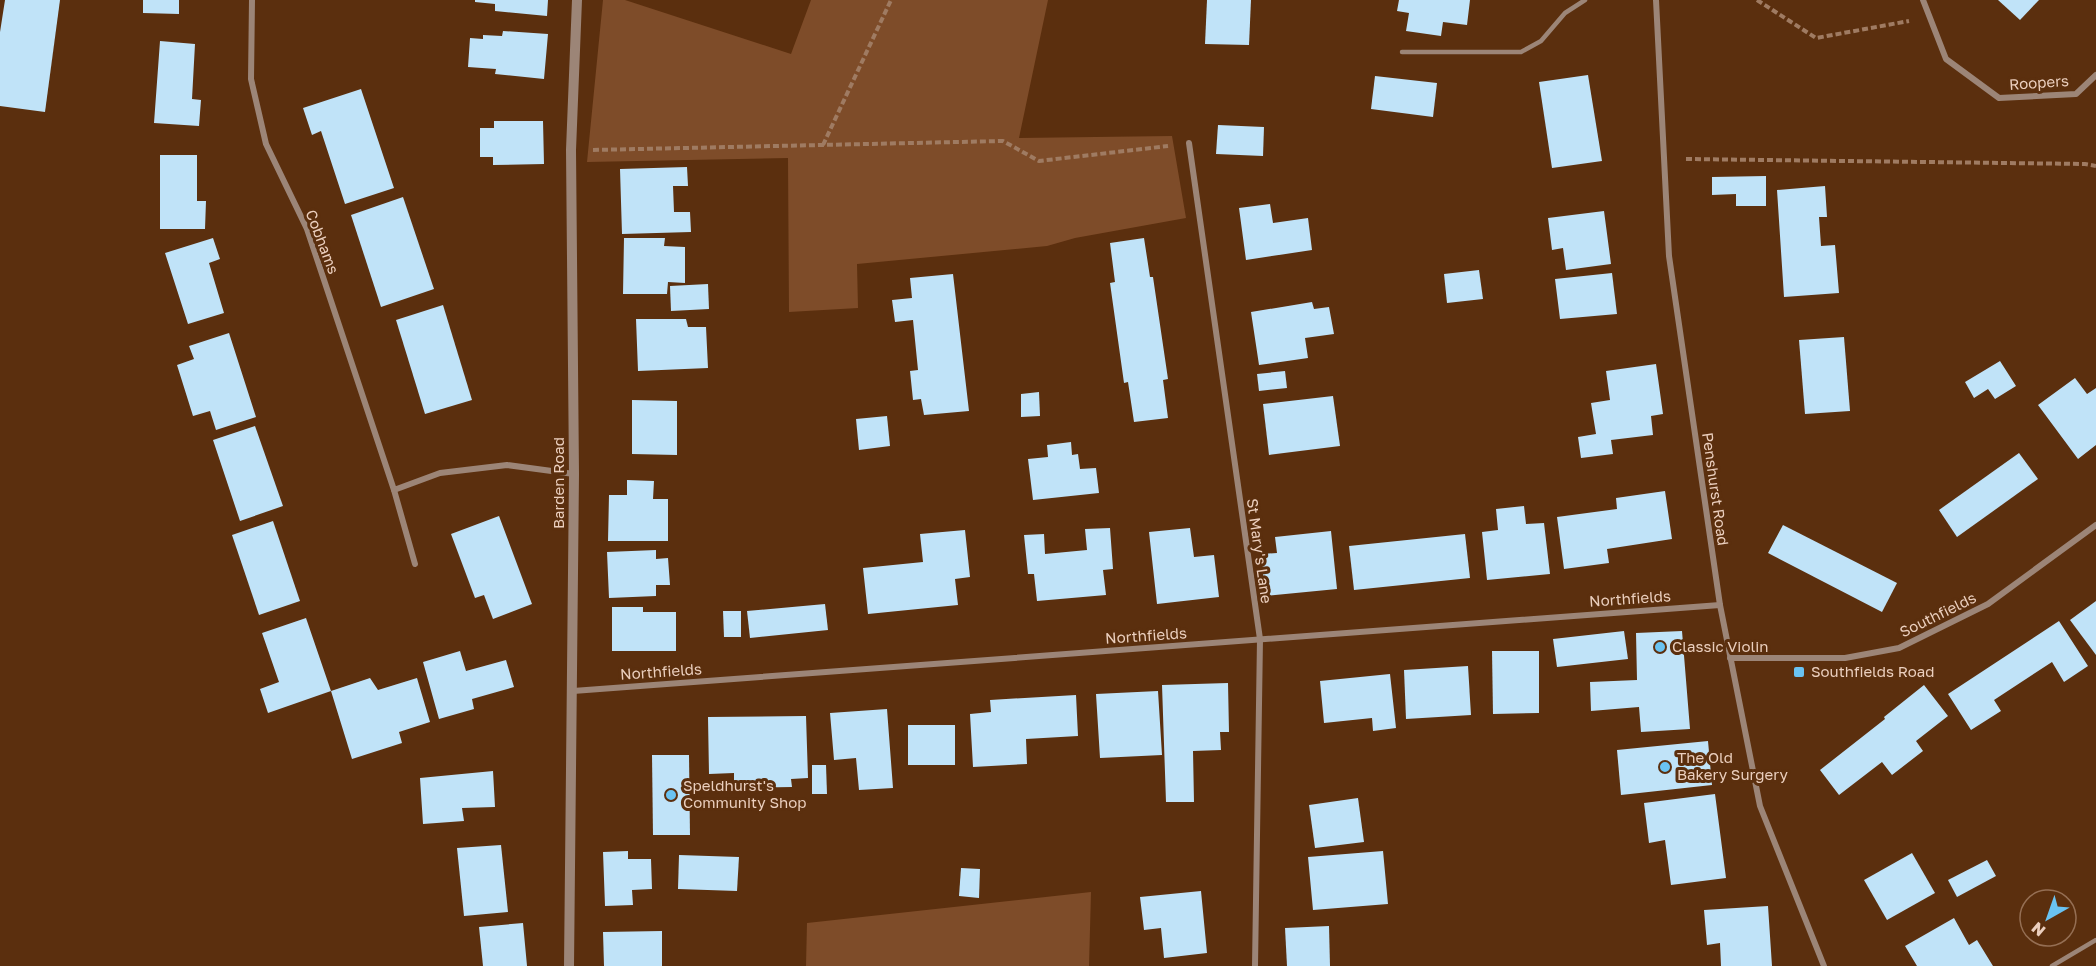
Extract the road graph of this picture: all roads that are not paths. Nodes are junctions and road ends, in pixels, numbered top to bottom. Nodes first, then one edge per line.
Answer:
1 (252, 0) edge
2 (578, 0) edge
3 (1585, 0) edge
4 (1656, 0) edge
5 (1923, 0) edge
6 (1402, 52) dead end
7 (2096, 75) edge
8 (1189, 143) road end
9 (574, 474) junction
10 (394, 490) junction
11 (2096, 525) edge
12 (416, 564) dead end
13 (1720, 605) junction
14 (1260, 639) junction
15 (1730, 658) junction
16 (573, 691) junction
17 (2096, 940) edge
18 (568, 966) edge
19 (1255, 966) edge
20 (1824, 966) edge
21 (2052, 966) edge

1 - 10 street, Cobhams
2 - 9 street, Barden Road
3 - 6 lane
4 - 13 street, Penshurst Road
5 - 7 street, Roopers
8 - 14 street, St Mary's Lane
9 - 10 street
9 - 16 street, Barden Road
10 - 12 street, Cobhams
11 - 15 street, Southfields
13 - 14 street, Northfields
13 - 15 street, Penshurst Road
14 - 16 street, Northfields
14 - 19 street, St Mary's Lane
15 - 20 street, Penshurst Road
16 - 18 street, Barden Road
17 - 21 lane

